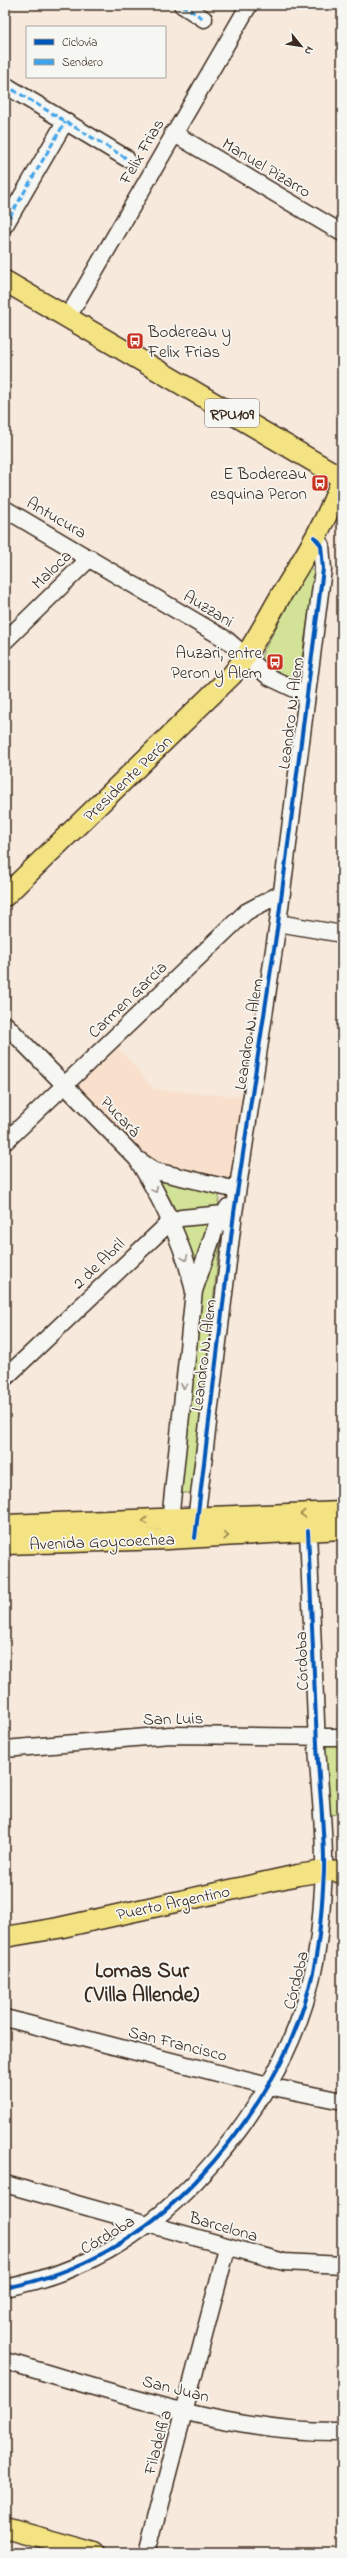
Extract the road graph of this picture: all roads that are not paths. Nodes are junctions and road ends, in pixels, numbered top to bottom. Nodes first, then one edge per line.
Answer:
1 (182, 5) edge
2 (250, 5) edge
3 (204, 19) dead end
4 (5, 85) edge
5 (65, 122) junction
6 (173, 133) junction
7 (126, 158) dead end
8 (5, 225) edge
9 (342, 233) edge
10 (5, 281) edge
11 (68, 317) junction
12 (342, 478) edge
13 (5, 509) edge
14 (314, 537) junction
15 (90, 558) junction
16 (5, 641) edge
17 (246, 657) junction
18 (306, 694) junction
19 (282, 893) junction
20 (5, 896) edge
21 (278, 923) junction
22 (342, 934) edge
23 (5, 1024) edge
24 (64, 1085) junction
25 (5, 1142) edge
26 (137, 1159) junction
27 (237, 1190) junction
28 (229, 1213) junction
29 (170, 1222) junction
30 (194, 1291) junction
31 (5, 1378) edge
32 (173, 1498) junction
33 (198, 1500) junction
34 (342, 1512) edge
35 (5, 1525) edge
36 (195, 1528) junction
37 (170, 1529) junction
38 (342, 1529) edge
39 (308, 1531) junction
40 (5, 1544) edge
41 (342, 1738) edge
42 (317, 1739) junction
43 (5, 1749) edge
44 (333, 1871) edge
45 (5, 1937) edge
46 (5, 2018) edge
47 (268, 2086) junction
48 (342, 2101) edge
49 (5, 2184) edge
50 (148, 2224) junction
51 (227, 2248) junction
52 (342, 2265) edge
53 (5, 2288) edge
54 (5, 2361) edge
55 (185, 2412) junction
56 (342, 2432) edge
57 (5, 2528) edge
58 (95, 2553) edge
59 (147, 2553) edge

1 - 3 street
2 - 6 street, Felix Frias
4 - 5 street
5 - 7 street
5 - 8 street
6 - 9 street, Manuel Pizarro
6 - 11 street, Felix Frias
10 - 11 main road, RPU109
11 - 12 main road, RPU109
12 - 14 main road, Presidente Perón
13 - 15 street, Antucura
14 - 17 main road, Presidente Perón
14 - 18 street, Leandro N. Alem
15 - 16 street, Maloca
15 - 17 street, Auzzani
17 - 18 street, Auzzani
17 - 20 main road, Presidente Perón
18 - 19 street, Leandro N. Alem
19 - 21 street, Leandro N. Alem
19 - 24 street, Carmen García
21 - 22 street
21 - 27 street, Leandro N. Alem
23 - 24 street, Pucará
24 - 25 street, Carmen García
24 - 26 street, Pucará
26 - 27 street, Pucará
26 -> 29 street, Leandro N. Alem
27 - 28 street, Leandro N. Alem
28 - 29 street, 2 de Abril
28 - 30 street, Leandro N. Alem
28 - 33 street, Leandro N. Alem
29 -> 30 street, Leandro N. Alem
29 - 31 street, 2 de Abril
30 -> 32 street, Leandro N. Alem
32 - 33 street
32 - 37 street, Leandro N. Alem
33 - 36 street, Leandro N. Alem
34 -> 36 main road, Avenida Goycoechea
37 -> 35 main road, Avenida Goycoechea
36 - 37 main road, Avenida Goycoechea
36 -> 39 main road, Avenida Goycoechea
37 - 40 main road, Avenida Goycoechea
38 - 39 main road, Avenida Goycoechea
39 - 42 street, Córdoba
41 - 42 street, San Luis
42 - 43 street, San Luis
42 - 44 street, Córdoba
44 - 45 main road, Puerto Argentino
44 - 47 street, Córdoba
46 - 47 street, San Francisco
47 - 48 street, San Francisco
47 - 50 street, Córdoba
49 - 50 street, Barcelona
50 - 51 street, Barcelona
50 - 53 street, Córdoba
51 - 52 street, Barcelona
51 - 55 street, Filadelfia
54 - 55 street, San Juan
55 - 56 street, San Juan
55 - 59 street, Filadelfia
57 - 58 main road

